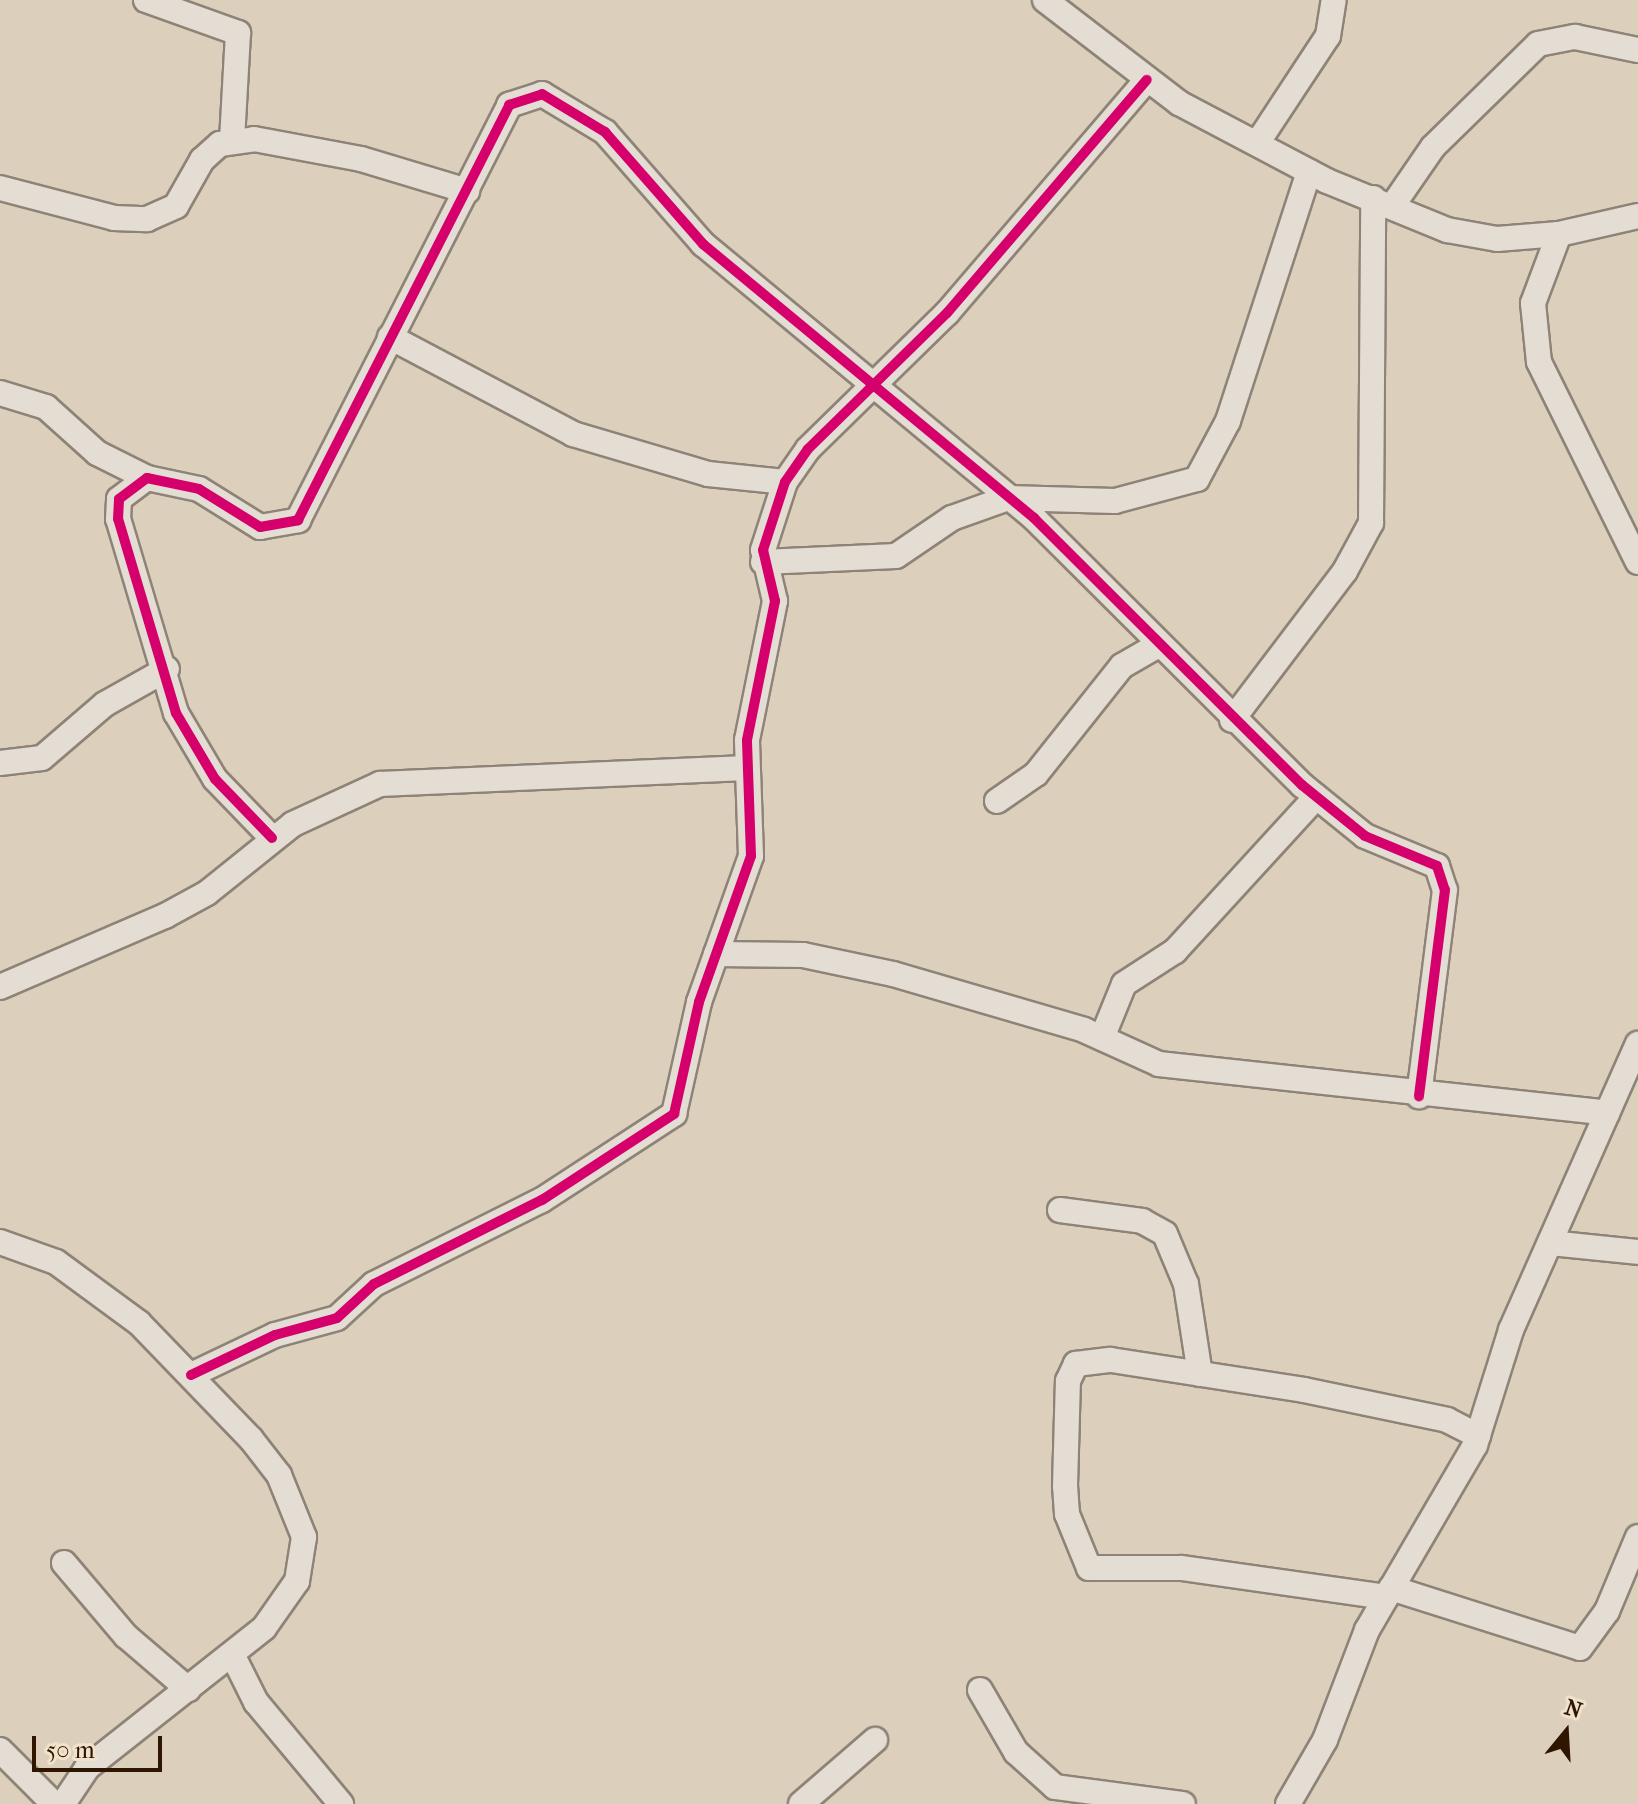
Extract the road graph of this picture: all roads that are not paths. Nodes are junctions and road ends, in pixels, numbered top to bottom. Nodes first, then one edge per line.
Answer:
1 (146, 0) edge
2 (1045, 0) edge
3 (1334, 0) edge
4 (1638, 50) edge
5 (1147, 80) junction
6 (232, 141) junction
7 (1258, 142) junction
8 (1309, 172) junction
9 (0, 188) edge
10 (467, 191) junction
11 (1383, 201) junction
12 (1638, 216) edge
13 (1559, 234) junction
14 (390, 337) junction
15 (870, 386) junction
16 (0, 393) edge
17 (147, 478) junction
18 (785, 482) junction
19 (1008, 498) junction
20 (763, 562) junction
21 (1638, 562) edge
22 (1155, 647) junction
23 (167, 669) junction
24 (1232, 720) junction
25 (0, 763) edge
26 (746, 768) junction
27 (1316, 797) junction
28 (997, 801) dead end
29 (272, 838) junction
30 (716, 954) junction
31 (0, 987) edge
32 (1102, 1038) junction
33 (1636, 1054) edge
34 (1419, 1096) junction
35 (1553, 1111) junction
36 (1607, 1113) junction
37 (1592, 1147) junction
38 (1060, 1210) dead end
39 (0, 1242) edge
40 (1550, 1243) junction
41 (1638, 1252) edge
42 (1200, 1374) junction
43 (191, 1375) junction
44 (1478, 1436) junction
45 (1638, 1537) edge
46 (64, 1563) dead end
47 (1389, 1593) junction
48 (232, 1654) junction
49 (188, 1689) junction
50 (980, 1690) dead end
51 (875, 1740) dead end
52 (0, 1750) edge
53 (54, 1804) edge
54 (63, 1804) edge
55 (341, 1804) edge
56 (801, 1804) edge
57 (1183, 1804) edge
58 (1288, 1804) edge

1 - 6 street
2 - 5 street
3 - 7 street
4 - 11 street
5 - 7 street
5 - 15 street
6 - 9 street
6 - 10 street
7 - 8 street
8 - 11 street
8 - 19 street
10 - 14 street
10 - 15 street
11 - 13 street
11 - 24 street
12 - 13 street
13 - 21 street
14 - 17 street
14 - 18 street
15 - 18 street
15 - 19 street
16 - 17 street
17 - 23 street
18 - 20 street
19 - 20 street
19 - 22 street
20 - 26 street
22 - 24 street
22 - 28 street
23 - 25 street
23 - 29 street
24 - 27 street
26 - 29 street
26 - 30 street
27 - 32 street
27 - 34 street
29 - 31 street
30 - 32 street
30 - 43 street
32 - 34 street
33 - 36 street
34 - 35 street
35 - 36 street
35 - 37 street
36 - 37 street
37 - 40 street
38 - 42 street
39 - 43 street
40 - 41 street
40 - 44 street
42 - 44 street
42 - 47 street
43 - 48 street
44 - 47 street
45 - 47 street
46 - 49 street
47 - 58 street
48 - 49 street
48 - 55 street
49 - 54 street
50 - 57 street
51 - 56 street
52 - 53 street

